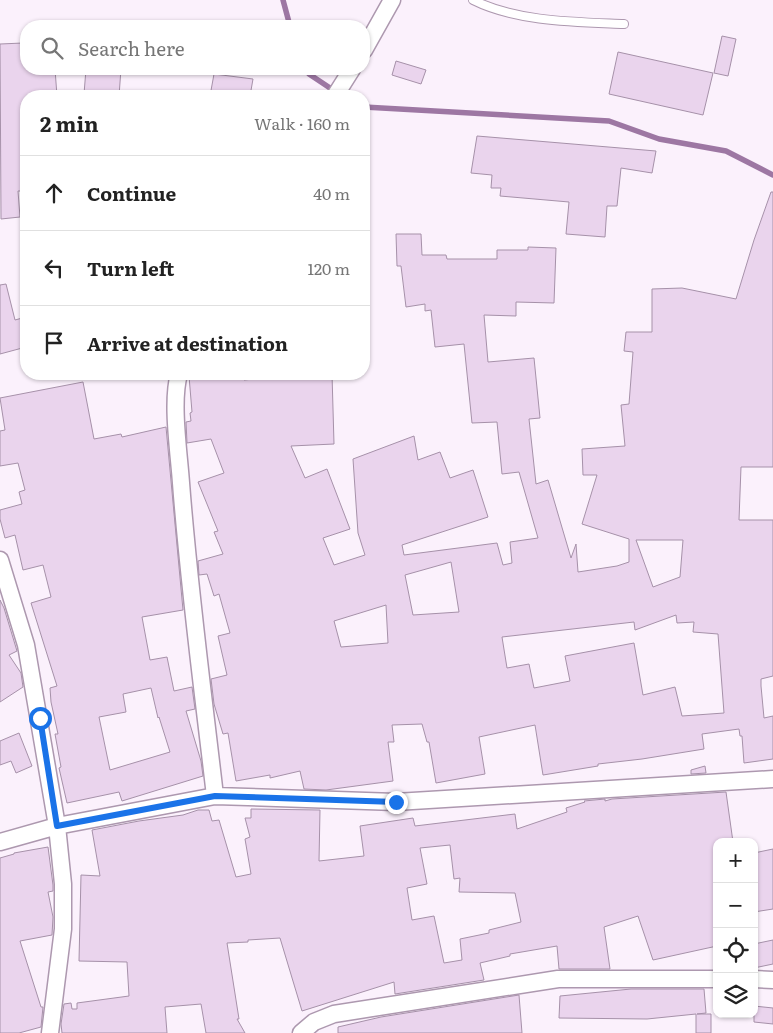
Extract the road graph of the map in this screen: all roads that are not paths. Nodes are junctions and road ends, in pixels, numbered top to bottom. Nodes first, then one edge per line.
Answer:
1 (392, 0) edge
2 (473, 0) edge
3 (624, 24) dead end
4 (370, 39) edge
5 (349, 75) edge
6 (339, 90) edge
7 (178, 380) edge
8 (0, 560) edge
9 (773, 779) edge
10 (215, 796) junction
11 (57, 826) junction
12 (0, 842) edge
13 (713, 979) edge
14 (758, 979) edge
15 (773, 980) edge
16 (50, 1033) edge
17 (301, 1033) edge

1 - 4 street
2 - 3 lane
5 - 6 street
7 - 10 street
8 - 11 street
9 - 10 street
10 - 11 street
11 - 12 street
11 - 16 street
13 - 17 street
14 - 15 street

